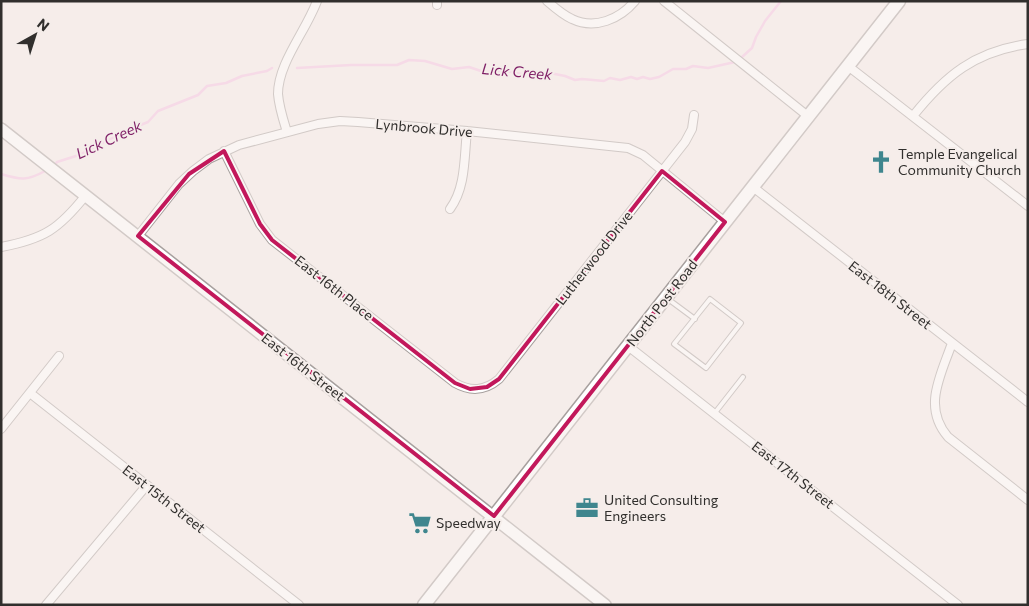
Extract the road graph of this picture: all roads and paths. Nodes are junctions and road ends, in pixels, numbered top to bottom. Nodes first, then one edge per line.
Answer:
1 (317, 1) edge
2 (546, 1) edge
3 (635, 1) edge
4 (664, 1) edge
5 (899, 1) edge
6 (1028, 44) edge
7 (848, 66) junction
8 (694, 115) dead end
9 (913, 116) junction
10 (809, 117) junction
11 (1, 129) edge
12 (467, 131) junction
13 (287, 132) junction
14 (224, 151) junction
15 (662, 171) junction
16 (753, 187) junction
17 (86, 195) junction
18 (1028, 206) edge
19 (450, 209) dead end
20 (725, 222) junction
21 (138, 236) junction
22 (1, 247) edge
23 (666, 297) junction
24 (695, 319) junction
25 (952, 343) junction
26 (628, 346) junction
27 (59, 356) dead end
28 (744, 376) dead end
29 (480, 389) joint
30 (30, 393) junction
31 (1028, 402) edge
32 (714, 414) junction
33 (1, 429) edge
34 (147, 486) junction
35 (1028, 500) edge
36 (494, 516) junction
37 (46, 605) edge
38 (299, 605) edge
39 (424, 605) edge
40 (605, 605) edge
41 (958, 605) edge

1 - 13 street
2 - 3 street
4 - 10 street
5 - 7 main road, North Post Road
6 - 9 street
7 - 9 street
7 - 10 main road, North Post Road
8 - 15 street, Lutherwood Drive
9 - 18 street
10 - 16 main road, North Post Road
11 - 17 street, East 16th Street
12 - 13 street, Lynbrook Drive
12 - 15 street, Lynbrook Drive
12 - 19 street
13 - 14 street, Lynbrook Drive
14 - 21 street, Lynbrook Drive
14 - 29 street, East 16th Place
15 - 20 street, Lynbrook Drive
15 - 29 street, Lutherwood Drive
16 - 20 main road, North Post Road
16 - 25 street, East 18th Street
17 - 21 street, East 16th Street
17 - 22 street
20 - 23 main road, North Post Road
21 - 36 street, East 16th Street
23 - 24 lane
23 - 26 main road, North Post Road
24 - 24 lane
25 - 31 street, East 18th Street
25 - 35 street
26 - 32 street, East 17th Street
26 - 36 main road, North Post Road
27 - 30 street
28 - 32 lane
30 - 33 street
30 - 34 street, East 15th Street
32 - 41 street, East 17th Street
34 - 37 street
34 - 38 street, East 15th Street
36 - 39 main road, North Post Road
36 - 40 street, East 16th Street

